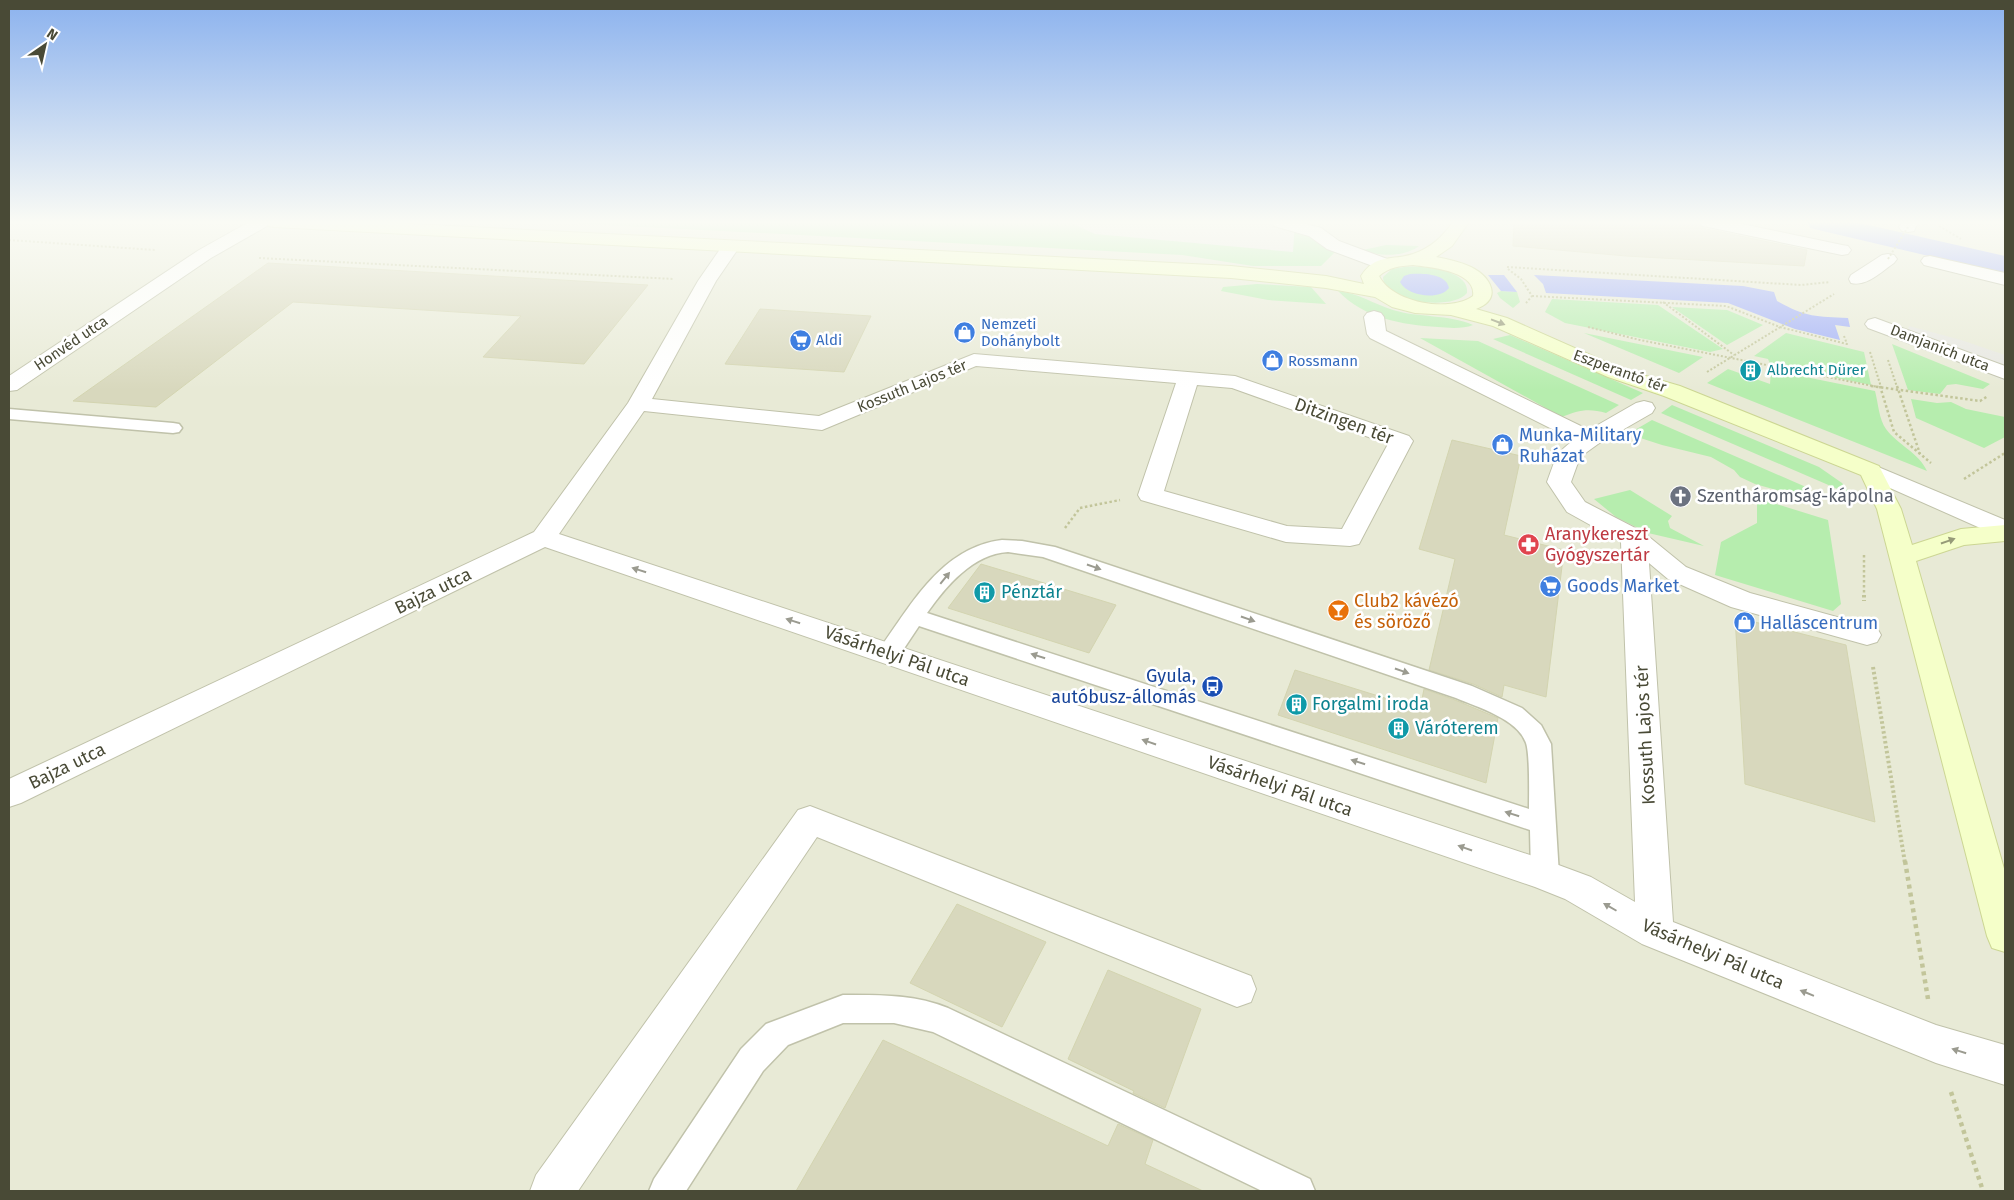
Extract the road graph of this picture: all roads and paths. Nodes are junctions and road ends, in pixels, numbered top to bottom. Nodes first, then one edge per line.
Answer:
1 (169, 278) edge
2 (668, 278) edge
3 (1288, 278) edge
4 (1370, 278) edge
5 (1473, 278) edge
6 (1679, 278) edge
7 (1861, 278) edge
8 (707, 280) joint
9 (1858, 280) junction
10 (1484, 290) junction
11 (1379, 292) junction
12 (1532, 296) dead end
13 (1662, 302) junction
14 (1452, 309) junction
15 (1374, 317) dead end
16 (1867, 321) junction
17 (1584, 326) dead end
18 (1780, 327) junction
19 (1734, 355) junction
20 (1729, 358) junction
21 (9, 364) edge
22 (38, 366) junction
23 (2005, 373) edge
24 (1700, 376) dead end
25 (1189, 378) junction
26 (9, 386) edge
27 (1881, 388) junction
28 (1672, 391) junction
29 (1898, 391) junction
30 (1993, 393) dead end
31 (638, 404) junction
32 (1644, 408) dead end
33 (9, 414) edge
34 (173, 428) dead end
35 (1590, 439) junction
36 (1920, 454) junction
37 (1871, 471) junction
38 (1150, 495) junction
39 (1952, 505) junction
40 (2005, 529) edge
41 (2005, 533) edge
42 (543, 538) junction
43 (1634, 538) junction
44 (1864, 550) dead end
45 (1048, 552) junction
46 (1902, 557) junction
47 (915, 617) junction
48 (1867, 635) junction
49 (889, 653) junction
50 (9, 794) edge
51 (1543, 824) junction
52 (1545, 875) junction
53 (1655, 932) junction
54 (2005, 936) edge
55 (1238, 989) dead end
56 (1936, 1044) junction
57 (2005, 1065) edge
58 (552, 1191) edge
59 (666, 1191) edge
60 (1298, 1191) edge
61 (1983, 1191) edge

1 - 22 street, Honvéd utca
2 - 8 path
3 - 11 street
4 - 11 street
5 - 10 street, Eszperantó tér
6 - 9 path
7 - 9 street
8 - 31 street, Bajza utca
9 - 18 path
10 - 14 street
10 - 28 street, Eszperantó tér
11 - 14 street
12 - 13 path
13 - 18 path
13 - 19 path
14 -> 28 street, Eszperantó tér
15 - 35 street
16 - 18 path
16 - 23 street, Damjanich utca
16 - 27 path
16 - 29 path
17 - 20 path, Eszperantó tér
18 - 19 path
19 - 20 path
20 - 24 path
20 - 27 path, Eszperantó tér
21 - 22 street
22 - 26 street, Honvéd utca
25 - 31 street, Kossuth Lajos tér
25 - 38 street
25 - 38 street, Ditzingen tér
27 - 29 path, Eszperantó tér
27 - 36 path
28 - 37 street
29 - 30 path, Eszperantó tér
29 - 36 path
31 - 42 street, Bajza utca
32 - 35 street
33 - 34 lane
35 - 43 street
36 - 39 path
37 - 39 street
37 - 46 street
38 - 45 path
39 - 40 street
46 -> 41 street
49 -> 42 street, Vásárhelyi Pál utca
42 - 50 street, Bajza utca
43 - 48 street
43 - 53 street, Kossuth Lajos tér
44 - 48 path
47 -> 45 lane
45 -> 51 lane
46 - 54 street
47 - 49 lane
51 -> 47 lane
48 - 56 path
52 -> 49 street, Vásárhelyi Pál utca
51 - 52 lane
53 -> 52 street, Vásárhelyi Pál utca
56 -> 53 street, Vásárhelyi Pál utca
55 - 58 street
57 -> 56 street, Vásárhelyi Pál utca
56 - 61 path
59 - 60 lane

